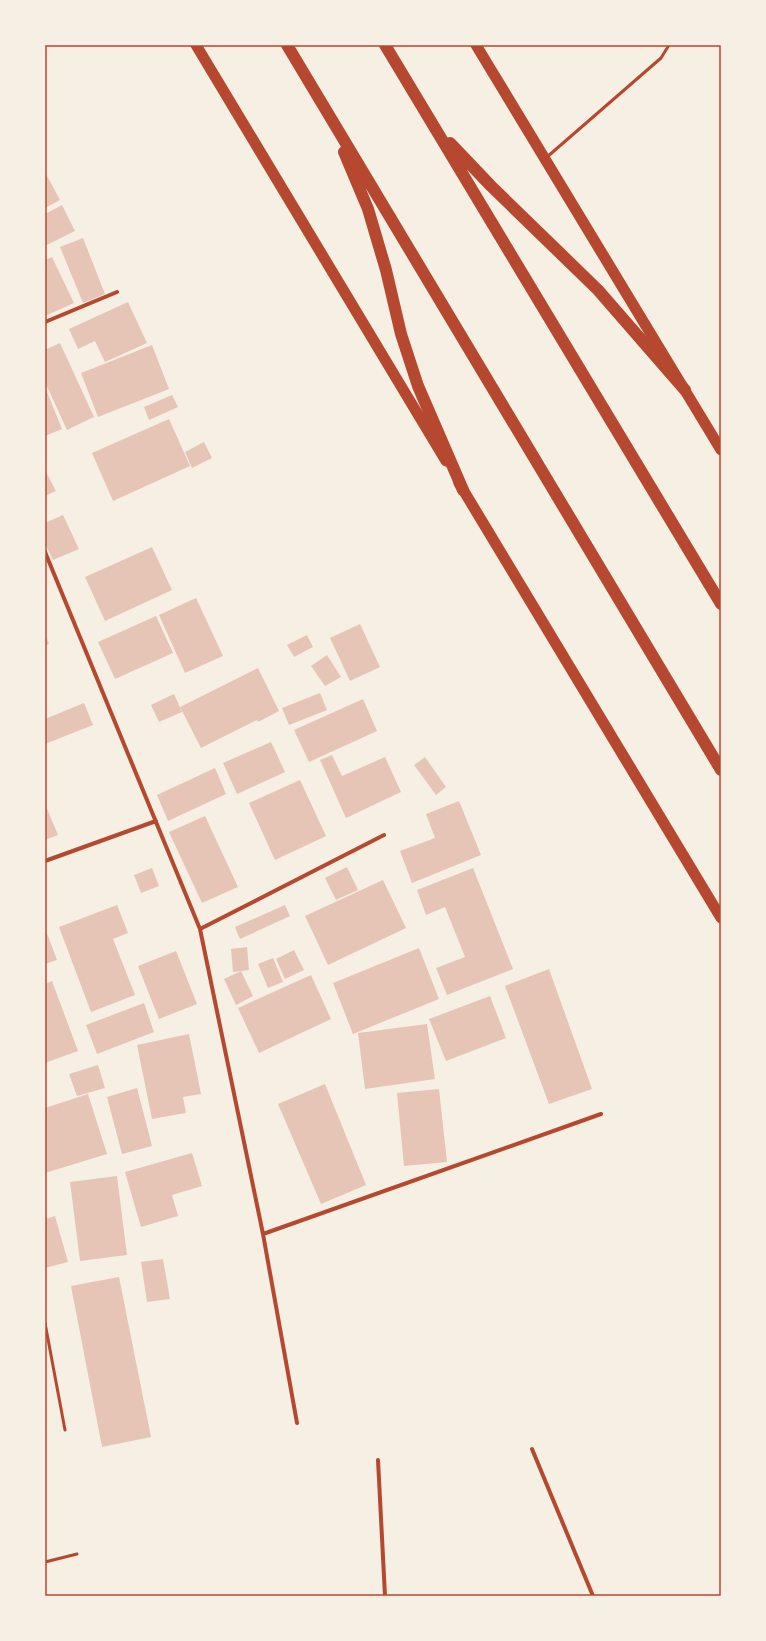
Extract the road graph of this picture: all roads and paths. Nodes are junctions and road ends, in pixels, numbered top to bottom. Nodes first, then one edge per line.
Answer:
1 (196, 45) edge
2 (287, 45) edge
3 (385, 45) edge
4 (476, 45) edge
5 (669, 45) edge
6 (326, 110) junction
7 (434, 126) junction
8 (545, 159) junction
9 (117, 292) dead end
10 (45, 322) edge
11 (685, 390) junction
12 (721, 450) edge
13 (463, 490) junction
14 (45, 552) edge
15 (721, 604) edge
16 (721, 770) edge
17 (156, 820) junction
18 (384, 835) dead end
19 (45, 861) edge
20 (721, 918) edge
21 (200, 929) junction
22 (601, 1114) dead end
23 (263, 1234) junction
24 (45, 1323) edge
25 (297, 1423) dead end
26 (65, 1430) dead end
27 (532, 1449) dead end
28 (378, 1460) dead end
29 (77, 1554) dead end
30 (45, 1562) edge
31 (385, 1596) edge
32 (593, 1596) edge

1 - 13 highway
2 - 6 highway
3 - 7 highway
4 - 8 highway
5 - 8 lane
6 - 13 highway
6 - 16 highway
7 - 11 highway
7 - 15 highway
8 - 11 highway
9 - 10 street
11 - 12 highway
13 - 20 highway
14 - 17 street
17 - 19 street
17 - 21 street
18 - 21 street
21 - 23 street
22 - 23 street
23 - 25 street
24 - 26 lane
27 - 32 street
28 - 31 street
29 - 30 lane

